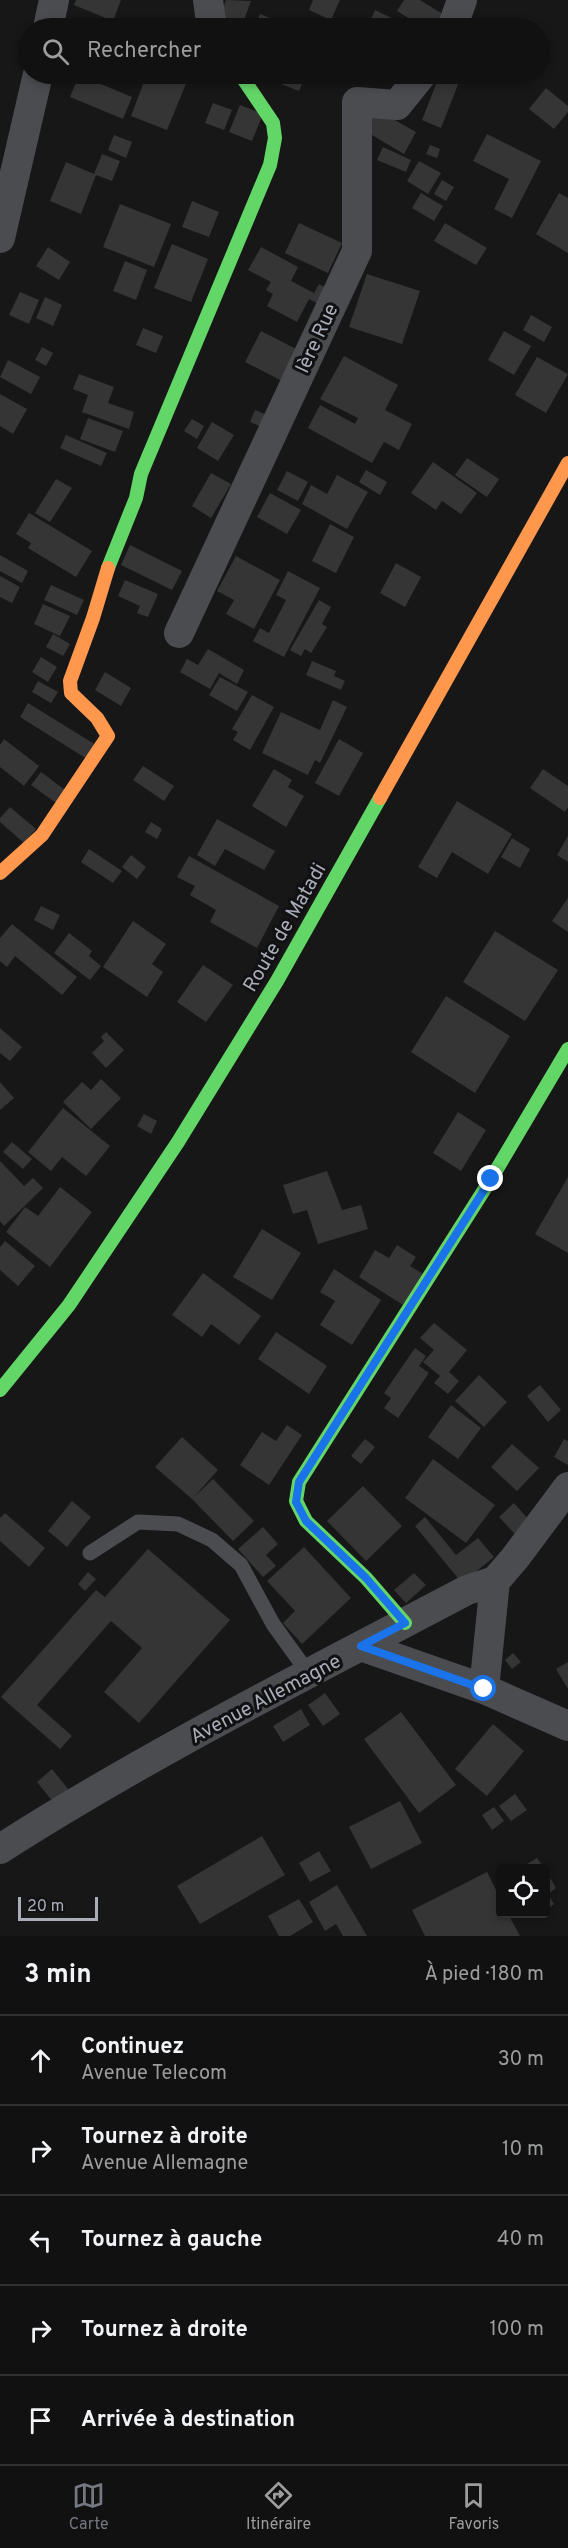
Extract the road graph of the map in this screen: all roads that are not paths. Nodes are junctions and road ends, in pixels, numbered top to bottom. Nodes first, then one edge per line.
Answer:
1 (54, 0) edge
2 (208, 0) edge
3 (462, 0) edge
4 (50, 18) edge
5 (211, 18) edge
6 (456, 18) edge
7 (36, 84) edge
8 (247, 84) edge
9 (414, 84) edge
10 (0, 238) edge
11 (568, 463) edge
12 (179, 633) dead end
13 (0, 873) edge
14 (568, 1049) edge
15 (0, 1390) edge
16 (568, 1487) edge
17 (90, 1553) dead end
18 (495, 1581) junction
19 (405, 1623) junction
20 (361, 1646) junction
21 (309, 1674) junction
22 (484, 1689) junction
23 (568, 1726) edge
24 (0, 1849) edge

1 - 4 street
2 - 5 street
3 - 6 street
7 - 10 street
8 - 13 main road
9 - 12 street, Ière Rue
11 - 15 main road, Route de Matadi
14 - 19 main road
16 - 18 street
17 - 21 lane
18 - 19 street, Avenue Allemagne
18 - 22 street
19 - 20 street, Avenue Allemagne
20 - 21 street, Avenue Allemagne
20 - 22 street
21 - 24 street, Avenue Allemagne
22 - 23 street

